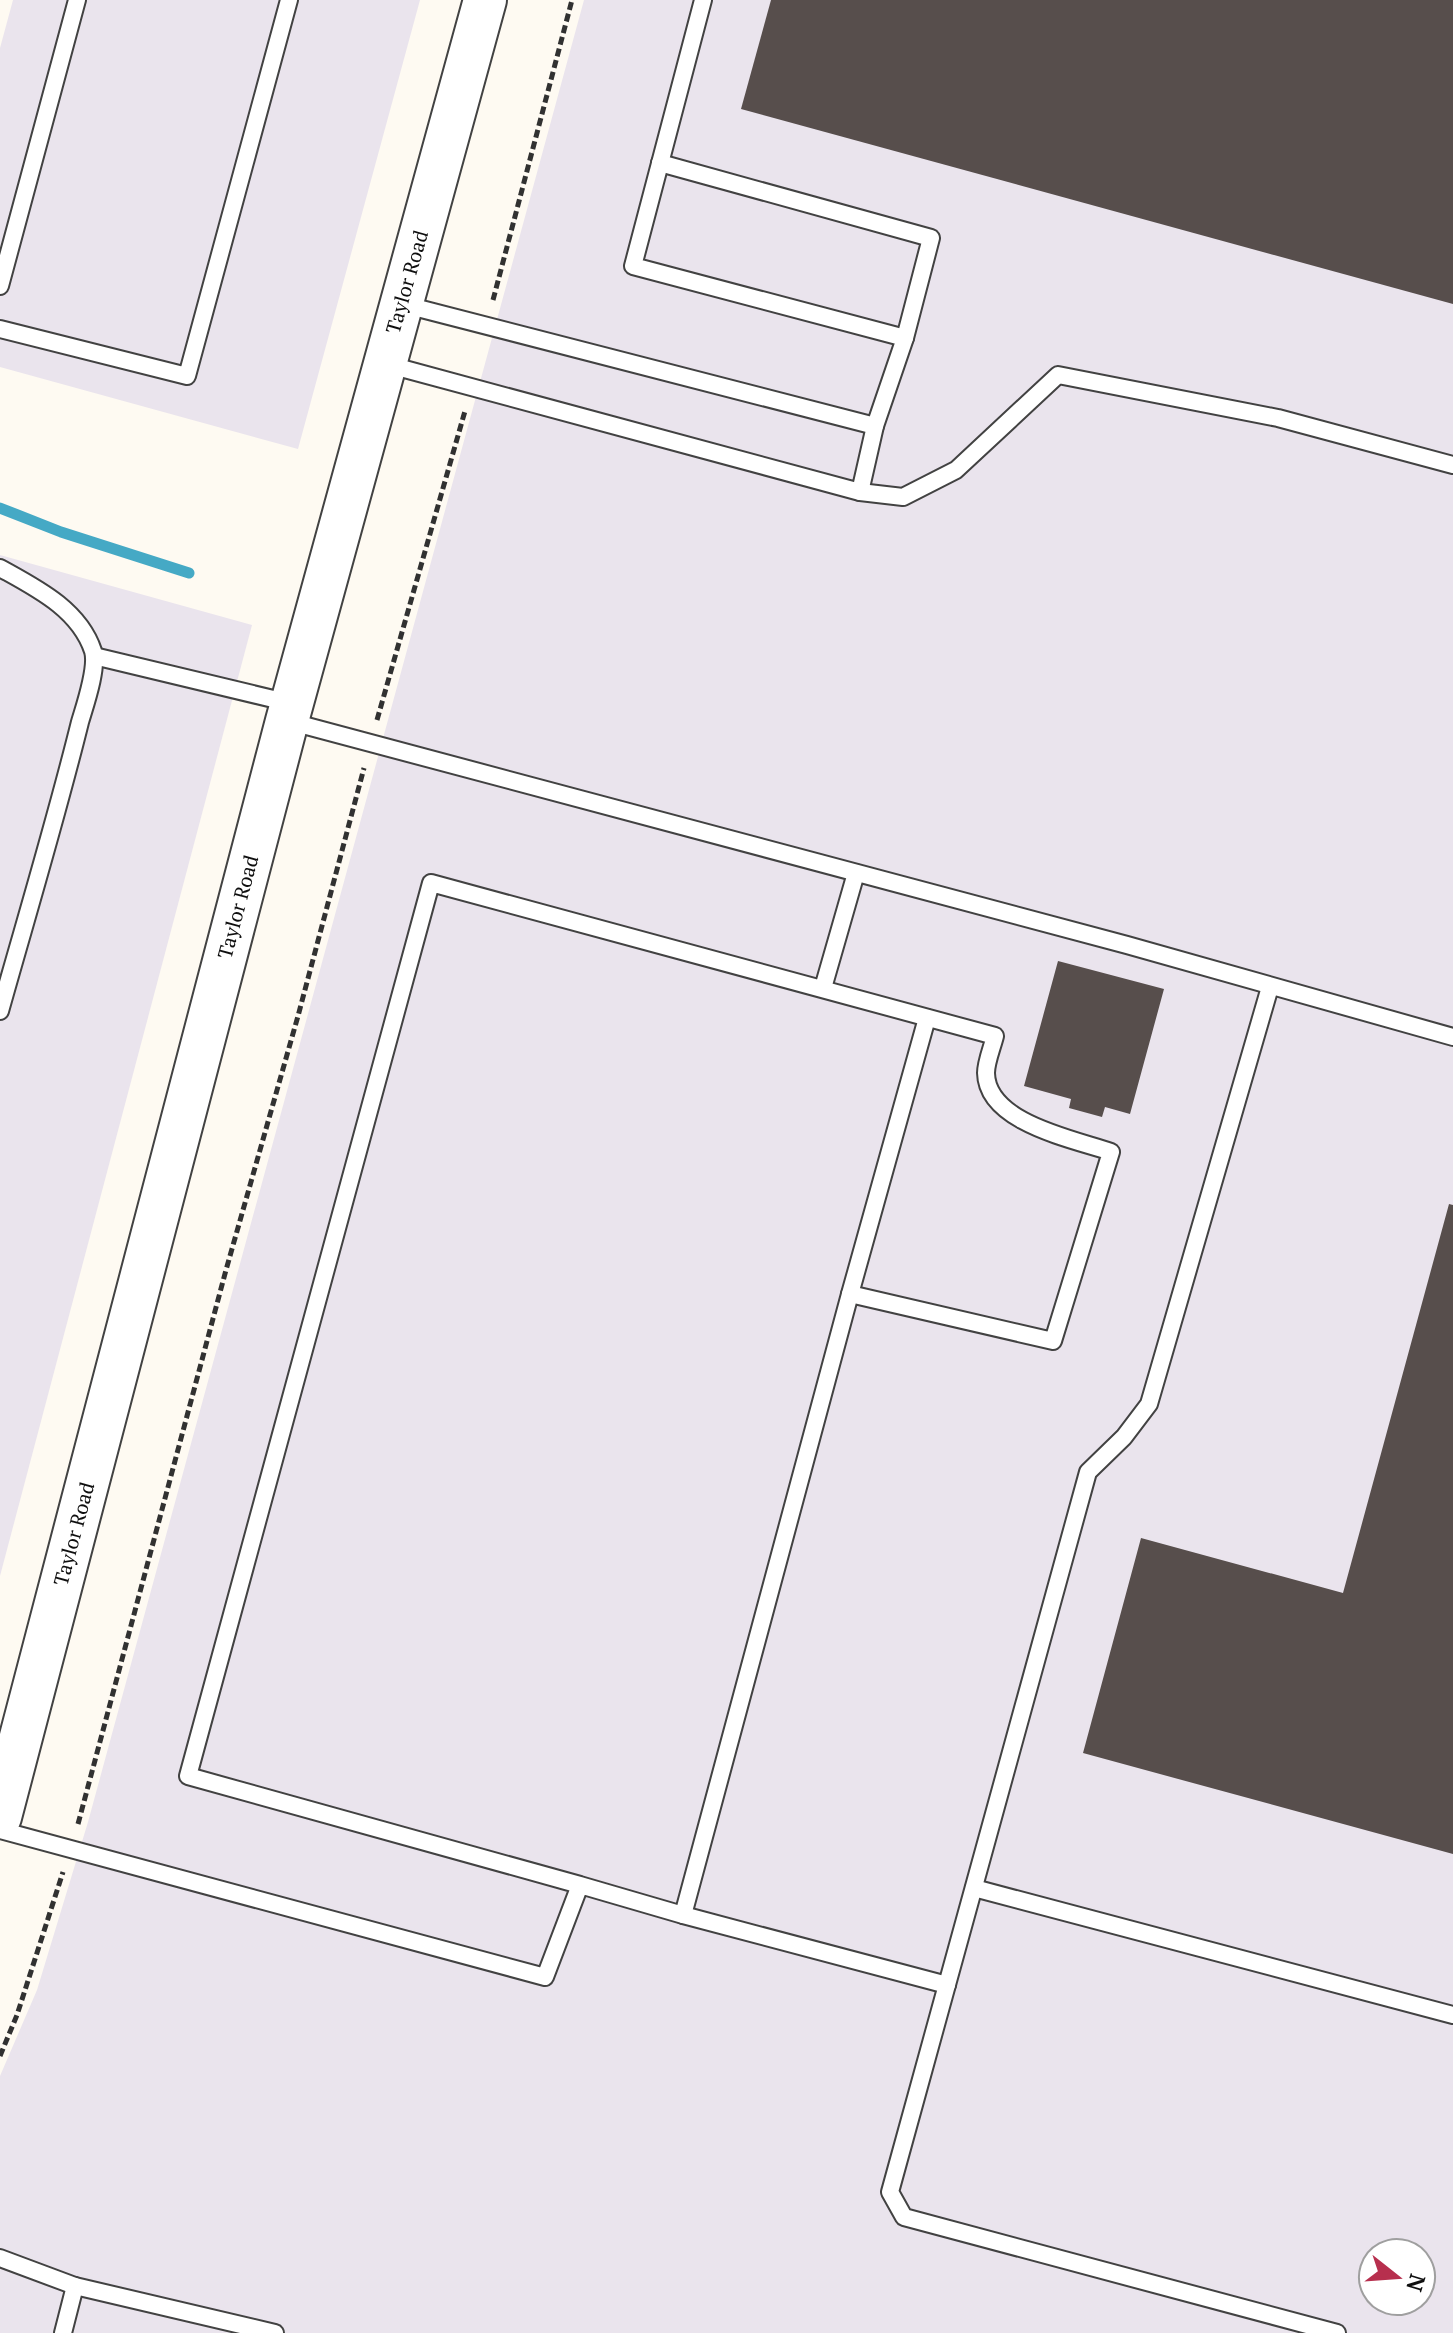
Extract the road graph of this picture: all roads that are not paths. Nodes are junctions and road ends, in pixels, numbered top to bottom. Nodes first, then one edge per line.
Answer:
1 (77, 0) edge
2 (289, 0) edge
3 (485, 0) edge
4 (703, 0) edge
5 (660, 163) junction
6 (0, 286) edge
7 (401, 303) junction
8 (0, 329) edge
9 (905, 338) junction
10 (384, 363) junction
11 (875, 426) junction
12 (1453, 465) edge
13 (860, 492) junction
14 (0, 568) edge
15 (94, 656) junction
16 (289, 712) junction
17 (856, 873) junction
18 (1270, 987) junction
19 (823, 988) junction
20 (0, 1011) edge
21 (927, 1018) junction
22 (1453, 1037) edge
23 (850, 1294) junction
24 (0, 1817) edge
25 (0, 1830) edge
26 (580, 1885) junction
27 (974, 1888) junction
28 (683, 1915) junction
29 (947, 1985) junction
30 (1453, 2015) edge
31 (0, 2258) edge
32 (75, 2286) junction
33 (63, 2333) edge
34 (275, 2333) edge
35 (1337, 2333) edge

1 - 6 lane
2 - 8 lane
3 - 7 street, Taylor Road
4 - 5 lane
5 - 9 lane
5 - 9 lane
7 - 10 street, Taylor Road
7 - 11 lane
9 - 11 lane
10 - 13 lane
10 - 16 street, Taylor Road
11 - 13 lane
12 - 13 lane
14 - 15 lane
15 - 16 lane
15 - 20 lane
16 - 17 lane
16 - 24 street, Taylor Road
17 - 18 lane
17 - 19 lane
18 - 22 lane
18 - 27 lane
19 - 21 lane
19 - 26 lane
21 - 23 lane
21 - 23 lane
23 - 28 lane
25 - 26 lane
26 - 28 lane
27 - 29 lane
27 - 30 lane
28 - 29 lane
29 - 35 lane
31 - 32 lane
32 - 33 lane
32 - 34 lane

